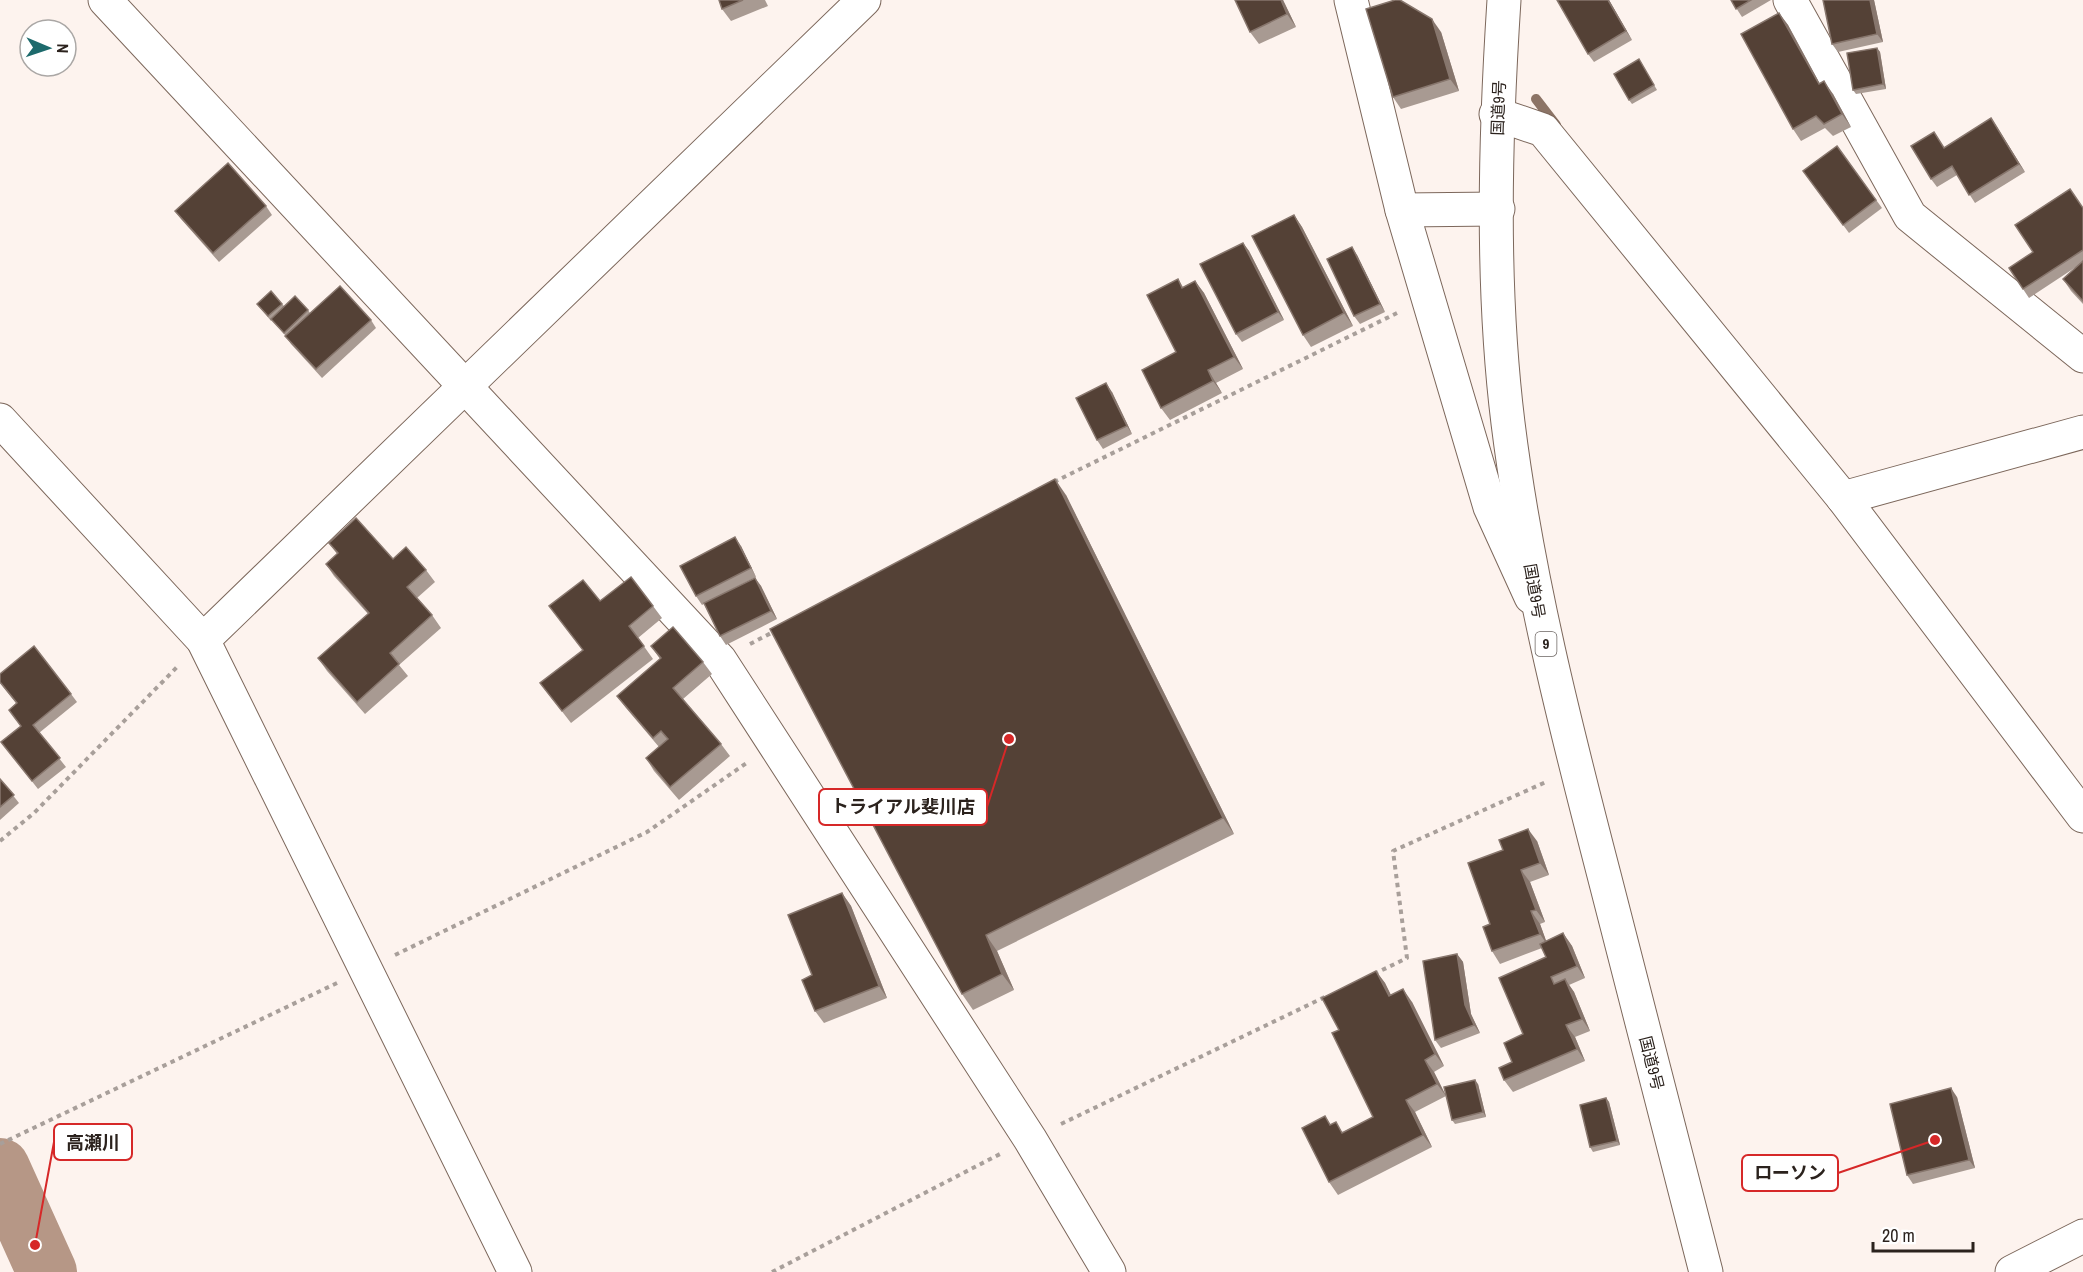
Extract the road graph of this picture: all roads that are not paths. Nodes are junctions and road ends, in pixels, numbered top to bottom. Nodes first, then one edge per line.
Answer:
1 (105, 0) edge
2 (864, 0) edge
3 (1351, 0) edge
4 (1504, 0) edge
5 (1790, 0) edge
6 (1496, 114) junction
7 (1498, 209) junction
8 (1402, 210) junction
9 (2083, 356) edge
10 (465, 388) junction
11 (0, 420) edge
12 (2083, 432) edge
13 (1843, 498) junction
14 (1538, 613) junction
15 (203, 640) junction
16 (2083, 816) edge
17 (2082, 1239) edge
18 (516, 1272) edge
19 (1109, 1272) edge
20 (1706, 1272) edge
21 (2012, 1272) edge

1 - 10 main road
2 - 10 main road
3 - 8 main road
4 - 6 main road, 国道9号 / 9
5 - 9 main road
6 - 7 main road, 国道9号 / 9
6 - 13 main road
7 - 8 main road
7 - 14 main road, 国道9号 / 9
8 - 14 main road
10 - 15 main road
10 - 19 main road
11 - 15 main road
12 - 13 main road
13 - 16 main road
14 - 20 main road, 国道9号 / 9
15 - 18 main road
17 - 21 main road

